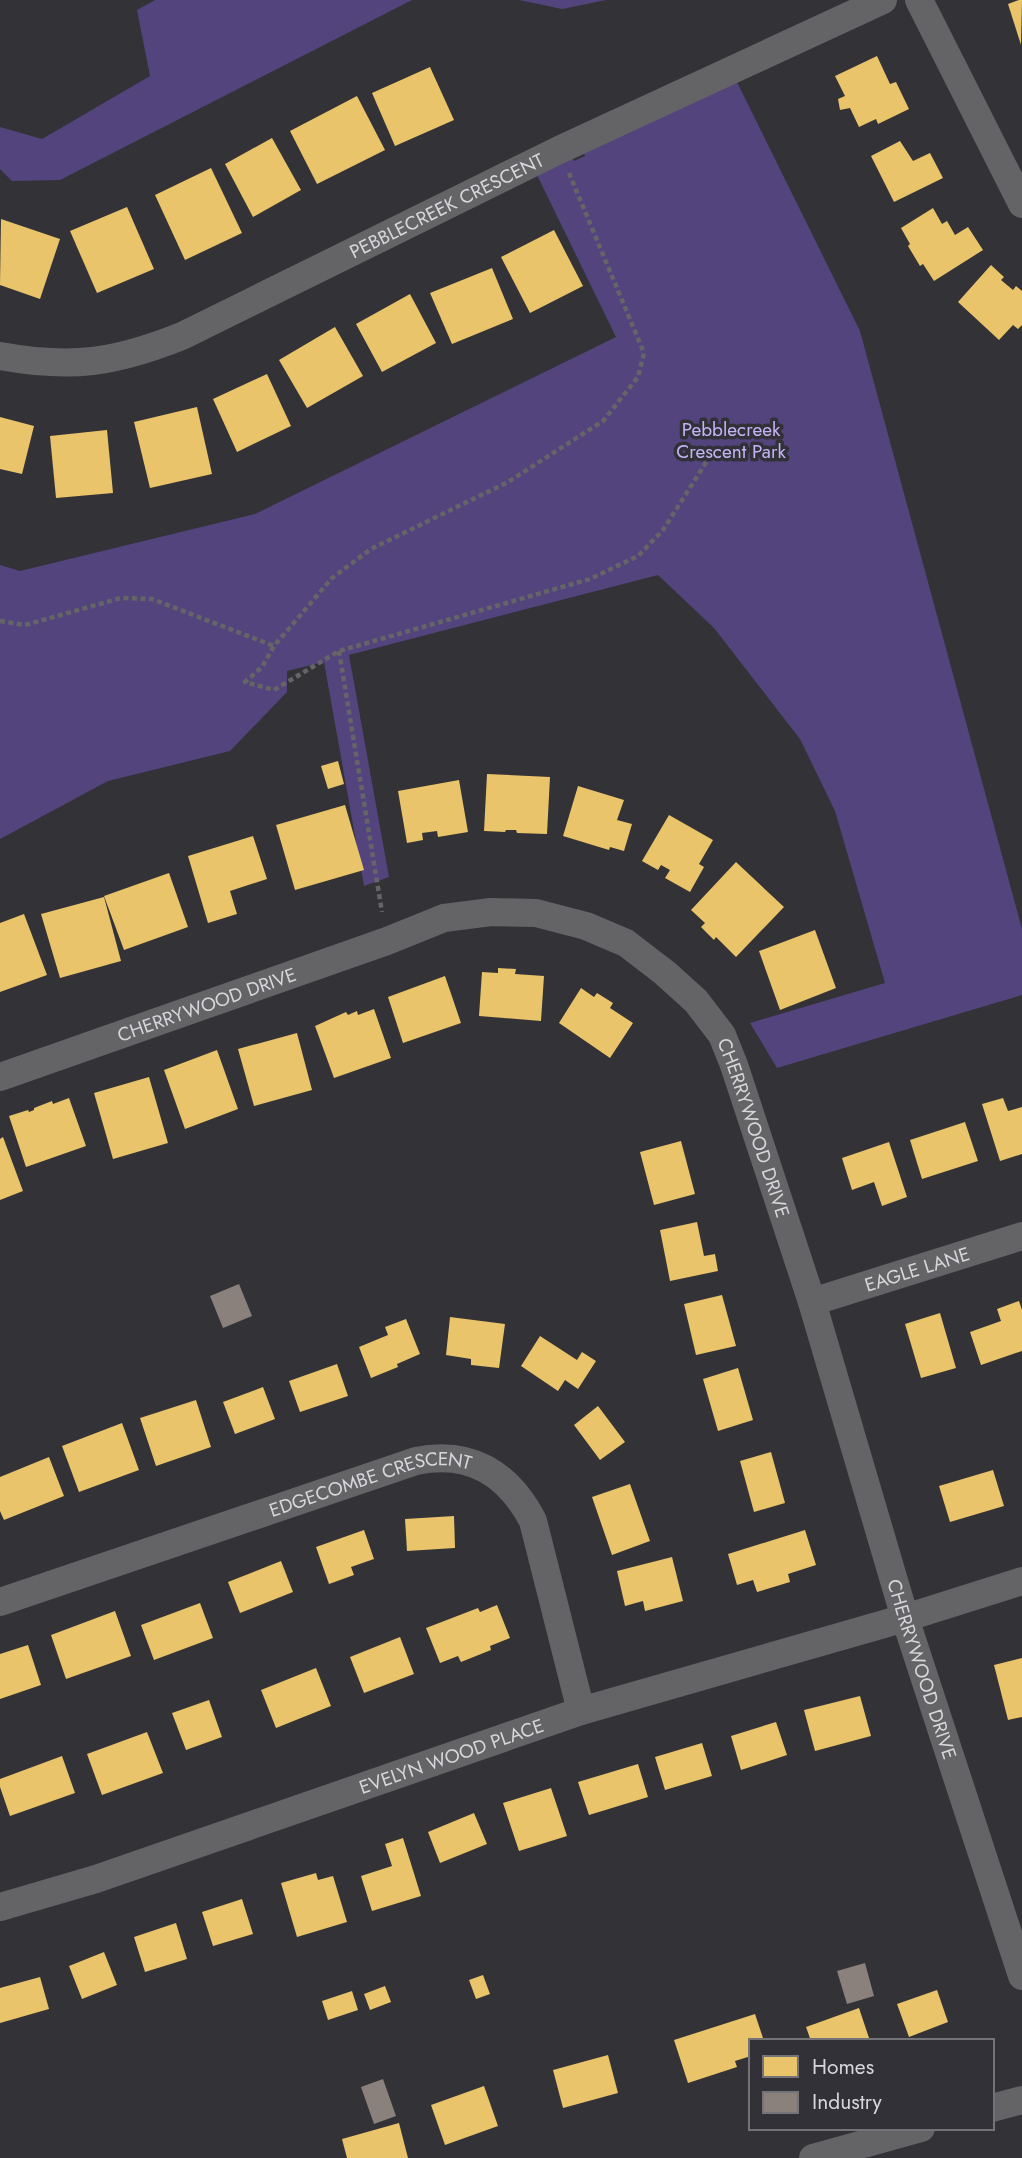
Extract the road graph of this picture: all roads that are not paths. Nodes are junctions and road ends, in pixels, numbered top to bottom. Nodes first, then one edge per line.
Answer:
1 (883, 0) edge
2 (919, 0) edge
3 (1022, 204) edge
4 (0, 356) edge
5 (0, 1077) edge
6 (1022, 1236) edge
7 (812, 1302) junction
8 (1022, 1581) edge
9 (0, 1602) edge
10 (905, 1618) junction
11 (580, 1711) junction
12 (0, 1907) edge
13 (1022, 1976) edge
14 (1022, 2100) edge
15 (994, 2107) edge
16 (913, 2130) edge
17 (813, 2158) edge

1 - 4 street, PEBBLECREEK CRESCENT
2 - 3 street
5 - 7 street, CHERRYWOOD DRIVE
6 - 7 street, EAGLE LANE
7 - 10 street, CHERRYWOOD DRIVE
8 - 10 street, EVELYN WOOD PLACE
9 - 11 street, EDGECOMBE CRESCENT
10 - 11 street, EVELYN WOOD PLACE
10 - 13 street, CHERRYWOOD DRIVE
11 - 12 street, EVELYN WOOD PLACE
14 - 15 street
16 - 17 street

